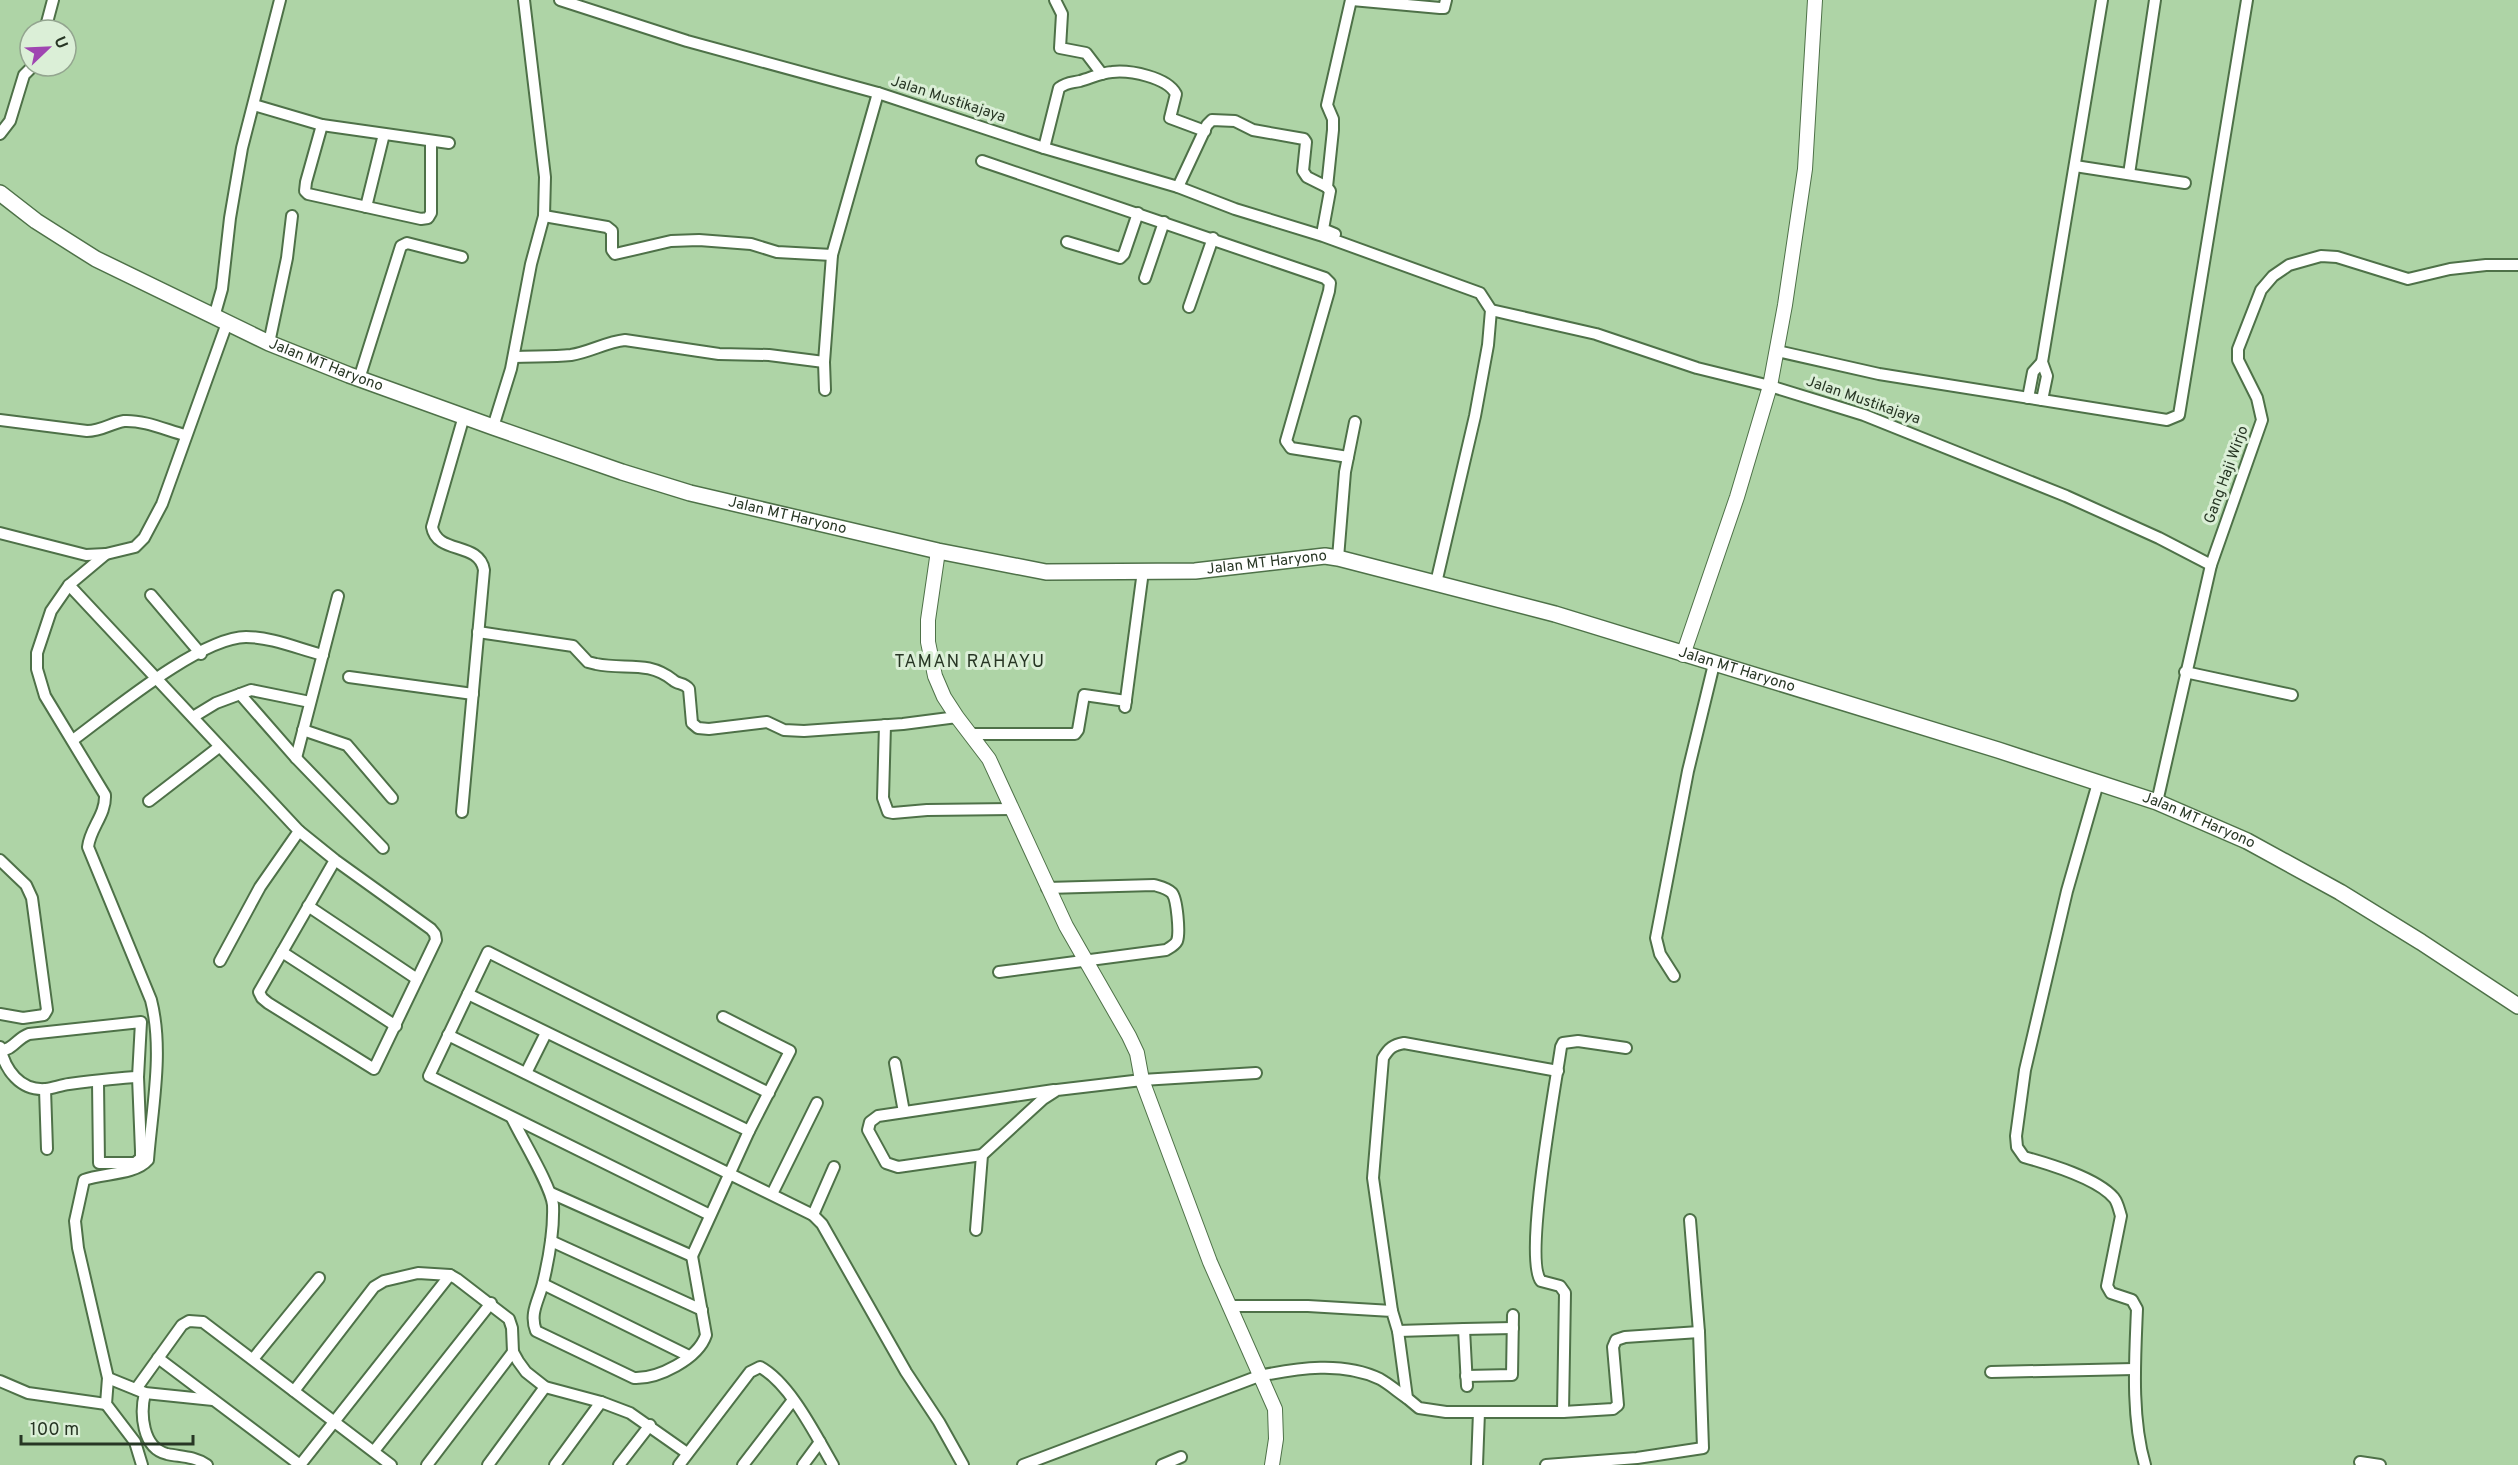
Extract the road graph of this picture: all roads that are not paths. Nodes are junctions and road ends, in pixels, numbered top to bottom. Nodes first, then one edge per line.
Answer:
1 (53, 0) edge
2 (280, 0) edge
3 (524, 0) edge
4 (560, 0) edge
5 (1055, 0) edge
6 (1351, 0) edge
7 (1446, 0) edge
8 (1815, 0) edge
9 (2102, 0) edge
10 (2155, 0) edge
11 (2247, 0) edge
12 (48, 18) edge
13 (1102, 74) junction
14 (23, 78) edge
15 (878, 93) junction
16 (254, 105) junction
17 (322, 124) junction
18 (1205, 130) junction
19 (0, 134) edge
20 (384, 134) junction
21 (431, 142) junction
22 (449, 143) dead end
23 (1044, 148) junction
24 (982, 161) dead end
25 (2074, 166) junction
26 (2129, 174) junction
27 (2185, 183) dead end
28 (1178, 187) junction
29 (1327, 187) junction
30 (0, 193) edge
31 (366, 207) junction
32 (1138, 213) junction
33 (292, 216) dead end
34 (544, 216) junction
35 (1164, 222) junction
36 (1213, 238) junction
37 (1067, 242) dead end
38 (832, 255) junction
39 (462, 256) dead end
40 (2518, 265) edge
41 (1145, 278) dead end
42 (1485, 299) junction
43 (1189, 307) dead end
44 (1491, 310) junction
45 (221, 320) junction
46 (269, 343) junction
47 (1777, 351) junction
48 (514, 357) junction
49 (824, 362) junction
50 (2042, 362) junction
51 (359, 379) junction
52 (1770, 386) junction
53 (825, 390) dead end
54 (2028, 398) junction
55 (2042, 400) junction
56 (464, 416) junction
57 (0, 420) edge
58 (1355, 422) dead end
59 (493, 427) junction
60 (185, 435) junction
61 (1348, 457) junction
62 (0, 533) edge
63 (938, 551) junction
64 (106, 554) junction
65 (1338, 558) junction
66 (2211, 565) junction
67 (1143, 571) junction
68 (1436, 583) junction
69 (69, 585) junction
70 (151, 595) dead end
71 (338, 596) dead end
72 (478, 632) junction
73 (201, 654) junction
74 (323, 655) junction
75 (1683, 655) junction
76 (1714, 664) junction
77 (2185, 672) junction
78 (349, 677) dead end
79 (156, 680) junction
80 (240, 694) junction
81 (473, 694) junction
82 (2292, 695) dead end
83 (310, 702) junction
84 (193, 717) junction
85 (957, 717) junction
86 (885, 725) junction
87 (303, 730) junction
88 (972, 734) junction
89 (73, 740) junction
90 (219, 747) junction
91 (296, 758) junction
92 (2098, 783) junction
93 (392, 798) dead end
94 (149, 801) dead end
95 (2157, 802) junction
96 (1012, 809) junction
97 (462, 812) dead end
98 (299, 831) junction
99 (383, 849) dead end
100 (0, 860) edge
101 (335, 860) junction
102 (1047, 888) junction
103 (308, 906) junction
104 (282, 952) junction
105 (1083, 960) junction
106 (220, 961) dead end
107 (999, 972) dead end
108 (1674, 976) dead end
109 (417, 979) junction
110 (468, 994) junction
111 (2518, 1006) edge
112 (0, 1014) edge
113 (723, 1017) dead end
114 (396, 1026) junction
115 (546, 1033) junction
116 (448, 1035) junction
117 (0, 1048) edge
118 (1626, 1048) dead end
119 (895, 1063) dead end
120 (1558, 1071) junction
121 (526, 1073) junction
122 (1256, 1073) dead end
123 (138, 1077) junction
124 (1142, 1080) junction
125 (98, 1082) junction
126 (45, 1089) junction
127 (1057, 1090) junction
128 (769, 1093) junction
129 (817, 1103) dead end
130 (904, 1112) junction
131 (512, 1118) junction
132 (749, 1131) junction
133 (46, 1149) dead end
134 (982, 1155) junction
135 (834, 1167) dead end
136 (731, 1173) junction
137 (551, 1193) junction
138 (772, 1194) junction
139 (710, 1215) junction
140 (813, 1215) junction
141 (1690, 1220) dead end
142 (976, 1230) dead end
143 (551, 1241) junction
144 (692, 1256) junction
145 (450, 1275) junction
146 (319, 1278) dead end
147 (543, 1284) junction
148 (491, 1303) junction
149 (1229, 1306) junction
150 (702, 1311) junction
151 (1392, 1311) junction
152 (1513, 1315) dead end
153 (1513, 1328) junction
154 (1464, 1329) junction
155 (1398, 1331) junction
156 (1699, 1332) junction
157 (513, 1352) junction
158 (689, 1356) junction
159 (158, 1358) junction
160 (253, 1359) junction
161 (2134, 1369) junction
162 (1991, 1372) dead end
163 (1259, 1376) junction
164 (108, 1378) junction
165 (0, 1381) edge
166 (545, 1388) junction
167 (141, 1391) junction
168 (294, 1391) junction
169 (1407, 1398) junction
170 (213, 1400) junction
171 (793, 1400) junction
172 (602, 1402) junction
173 (106, 1404) junction
174 (1479, 1412) junction
175 (1563, 1412) junction
176 (333, 1422) junction
177 (650, 1425) junction
178 (820, 1442) junction
179 (374, 1451) junction
180 (687, 1453) junction
181 (1182, 1458) dead end
182 (2360, 1462) dead end
183 (142, 1465) edge
184 (207, 1465) edge
185 (300, 1465) edge
186 (391, 1465) edge
187 (427, 1465) edge
188 (488, 1465) edge
189 (555, 1465) edge
190 (619, 1465) edge
191 (678, 1465) edge
192 (742, 1465) edge
193 (803, 1465) edge
194 (833, 1465) edge
195 (963, 1465) edge
196 (1023, 1465) edge
197 (1162, 1465) edge
198 (1272, 1465) edge
199 (1477, 1465) edge
200 (1546, 1465) edge
201 (2145, 1465) edge
202 (2380, 1465) edge

1 - 12 street
2 - 16 street
3 - 34 street
4 - 15 street, Jalan Mustikajaya
5 - 13 street
6 - 7 street
6 - 29 street
8 - 47 street
9 - 25 street
10 - 26 street
11 - 55 street
13 - 18 street
13 - 23 street
14 - 19 street
15 - 23 street, Jalan Mustikajaya
15 - 38 street
16 - 17 street
16 - 45 street
17 - 20 street
17 - 31 street
18 - 28 street
18 - 29 street
20 - 21 street
20 - 31 street
21 - 22 street
21 - 31 street
23 - 28 street, Jalan Mustikajaya
24 - 32 street
25 - 26 street
25 - 50 street
26 - 27 street
28 - 42 street, Jalan Mustikajaya
29 - 42 street
30 - 45 main road, Jalan MT Haryono
32 - 35 street
32 - 37 street
33 - 46 street
34 - 38 street
34 - 48 street
35 - 36 street
35 - 41 street
36 - 43 street
36 - 61 street
38 - 49 street
39 - 51 street
40 - 66 street, Gang Haji Wirjo
42 - 44 street
44 - 52 street, Jalan Mustikajaya
44 - 68 street
45 - 46 main road, Jalan MT Haryono
45 - 60 street
46 - 51 main road, Jalan MT Haryono
47 - 52 street
47 - 54 street
48 - 49 street
48 - 59 street
49 - 53 street
50 - 54 street
50 - 55 street
51 - 56 main road, Jalan MT Haryono
52 - 66 street, Jalan Mustikajaya
52 - 75 street
54 - 55 street
56 - 59 main road, Jalan MT Haryono
56 - 72 street
57 - 60 street
58 - 61 street
59 - 63 main road, Jalan MT Haryono
60 - 64 street
61 - 65 street
62 - 64 street
63 - 67 main road, Jalan MT Haryono
63 - 85 street
64 - 69 street
65 - 67 main road, Jalan MT Haryono
65 - 68 main road, Jalan MT Haryono
66 - 77 street, Gang Haji Wirjo
67 - 88 street
68 - 75 main road, Jalan MT Haryono
69 - 79 street
69 - 89 street
70 - 73 street
71 - 74 street
72 - 81 street
72 - 86 street
73 - 74 street
73 - 79 street
74 - 83 street
75 - 76 main road, Jalan MT Haryono
76 - 92 main road, Jalan MT Haryono
76 - 108 street
77 - 82 street
77 - 95 street, Gang Haji Wirjo
78 - 81 street
79 - 84 street
79 - 89 street
80 - 83 street
80 - 84 street
80 - 91 street
81 - 97 street
83 - 87 street
84 - 90 street
85 - 86 street
85 - 88 street
86 - 96 street
87 - 91 street
87 - 93 street
88 - 96 street
89 - 164 street
90 - 94 street
90 - 98 street
91 - 99 street
92 - 95 main road, Jalan MT Haryono
92 - 161 street
95 - 111 main road, Jalan MT Haryono
96 - 102 street
98 - 101 street
98 - 106 street
100 - 112 street
101 - 103 street
101 - 109 street
102 - 105 street
102 - 105 street
103 - 104 street
103 - 109 street
104 - 114 street
104 - 114 street
105 - 107 street
105 - 124 street
109 - 114 street
110 - 115 street
110 - 116 street
110 - 128 street
113 - 128 street
115 - 121 street
115 - 132 street
116 - 121 street
116 - 131 street
117 - 123 street
117 - 126 street
118 - 120 street
119 - 130 street
120 - 151 street
120 - 175 street
121 - 136 street
122 - 124 street
123 - 125 street
123 - 125 street
124 - 127 street
124 - 149 street
125 - 126 street
126 - 133 street
127 - 130 street
127 - 134 street
128 - 132 street
129 - 138 street
130 - 134 street
131 - 137 street
131 - 139 street
132 - 136 street
134 - 142 street
135 - 140 street
136 - 138 street
136 - 139 street
137 - 143 street
137 - 144 street
138 - 140 street
139 - 144 street
140 - 195 street
141 - 156 street
143 - 147 street
143 - 150 street
144 - 150 street
145 - 148 street
145 - 168 street
145 - 176 street
146 - 160 street
147 - 158 street
147 - 158 street
148 - 157 street
148 - 179 street
149 - 151 street
149 - 163 street
150 - 158 street
151 - 155 street
152 - 153 street
153 - 154 street
153 - 154 street
154 - 155 street
155 - 169 street
156 - 175 street
156 - 200 street
157 - 166 street
157 - 187 street
159 - 160 street
159 - 167 street
159 - 170 street
160 - 168 street
161 - 162 street
161 - 201 street
163 - 169 street
163 - 196 street
163 - 198 street
164 - 167 street
164 - 173 street
165 - 173 street
166 - 172 street
166 - 188 street
167 - 170 street
167 - 184 street
168 - 176 street
169 - 174 street
170 - 185 street
171 - 178 street
171 - 180 street
171 - 192 street
172 - 177 street
172 - 189 street
173 - 183 street
174 - 175 street
174 - 199 street
176 - 179 street
176 - 185 street
177 - 180 street
177 - 190 street
178 - 193 street
178 - 194 street
179 - 186 street
180 - 191 street
181 - 197 street
182 - 202 street

